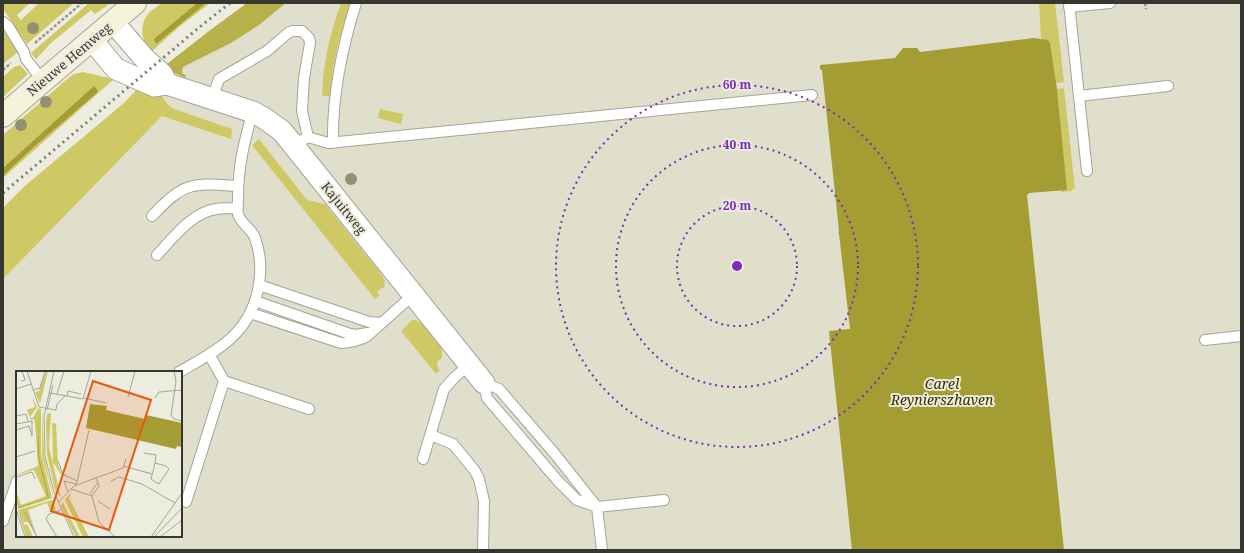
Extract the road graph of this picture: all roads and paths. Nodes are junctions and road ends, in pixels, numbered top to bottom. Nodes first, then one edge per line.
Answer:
1 (82, 3) edge
2 (135, 3) edge
3 (356, 3) edge
4 (1110, 3) edge
5 (1145, 3) edge
6 (1069, 5) edge
7 (1146, 9) dead end
8 (112, 22) junction
9 (5, 24) edge
10 (92, 40) junction
11 (24, 52) junction
12 (3, 70) edge
13 (43, 80) junction
14 (167, 84) junction
15 (1168, 86) dead end
16 (812, 96) dead end
17 (1079, 96) junction
18 (212, 98) junction
19 (253, 112) junction
20 (3, 116) edge
21 (300, 141) junction
22 (333, 142) junction
23 (1087, 171) dead end
24 (238, 186) junction
25 (238, 208) junction
26 (152, 216) dead end
27 (157, 255) dead end
28 (260, 285) junction
29 (414, 295) junction
30 (255, 301) junction
31 (250, 314) junction
32 (382, 323) junction
33 (372, 332) junction
34 (1241, 336) edge
35 (1206, 340) dead end
36 (209, 354) junction
37 (470, 364) junction
38 (180, 371) edge
39 (224, 381) junction
40 (484, 383) junction
41 (309, 409) dead end
42 (431, 435) junction
43 (423, 459) dead end
44 (16, 484) edge
45 (664, 500) dead end
46 (186, 502) dead end
47 (597, 507) junction
48 (3, 521) edge
49 (483, 550) edge
50 (602, 550) edge

1 - 11 path
2 - 8 main road, Nieuwe Hemweg
3 - 22 lane
4 - 6 lane
5 - 7 path
6 - 17 lane
8 - 10 main road, Nieuwe Hemweg
8 - 14 street
9 - 11 lane
10 - 13 main road, Nieuwe Hemweg
10 - 14 street, Kajuitweg
11 - 12 path
11 - 13 lane
13 - 20 main road, Nieuwe Hemweg
14 - 18 street, Kajuitweg
15 - 17 lane
16 - 22 lane
17 - 23 lane
18 - 19 street, Kajuitweg
18 - 21 lane
19 - 21 street, Kajuitweg
19 - 24 lane
21 - 22 lane
21 - 29 street, Kajuitweg
24 - 25 lane
24 - 26 lane
25 - 27 lane
25 - 28 lane
28 - 30 lane
28 - 32 lane
29 - 32 lane
29 - 37 street, Kajuitweg
30 - 31 lane
30 - 33 lane
31 - 33 lane
31 - 36 lane
32 - 33 lane
34 - 35 lane
36 - 38 lane
36 - 39 lane
37 - 40 street, Kajuitweg
37 - 42 lane
39 - 41 lane
39 - 46 lane
40 - 47 lane
40 - 47 lane
42 - 43 lane
42 - 49 lane
44 - 48 lane
45 - 47 lane
47 - 50 lane

